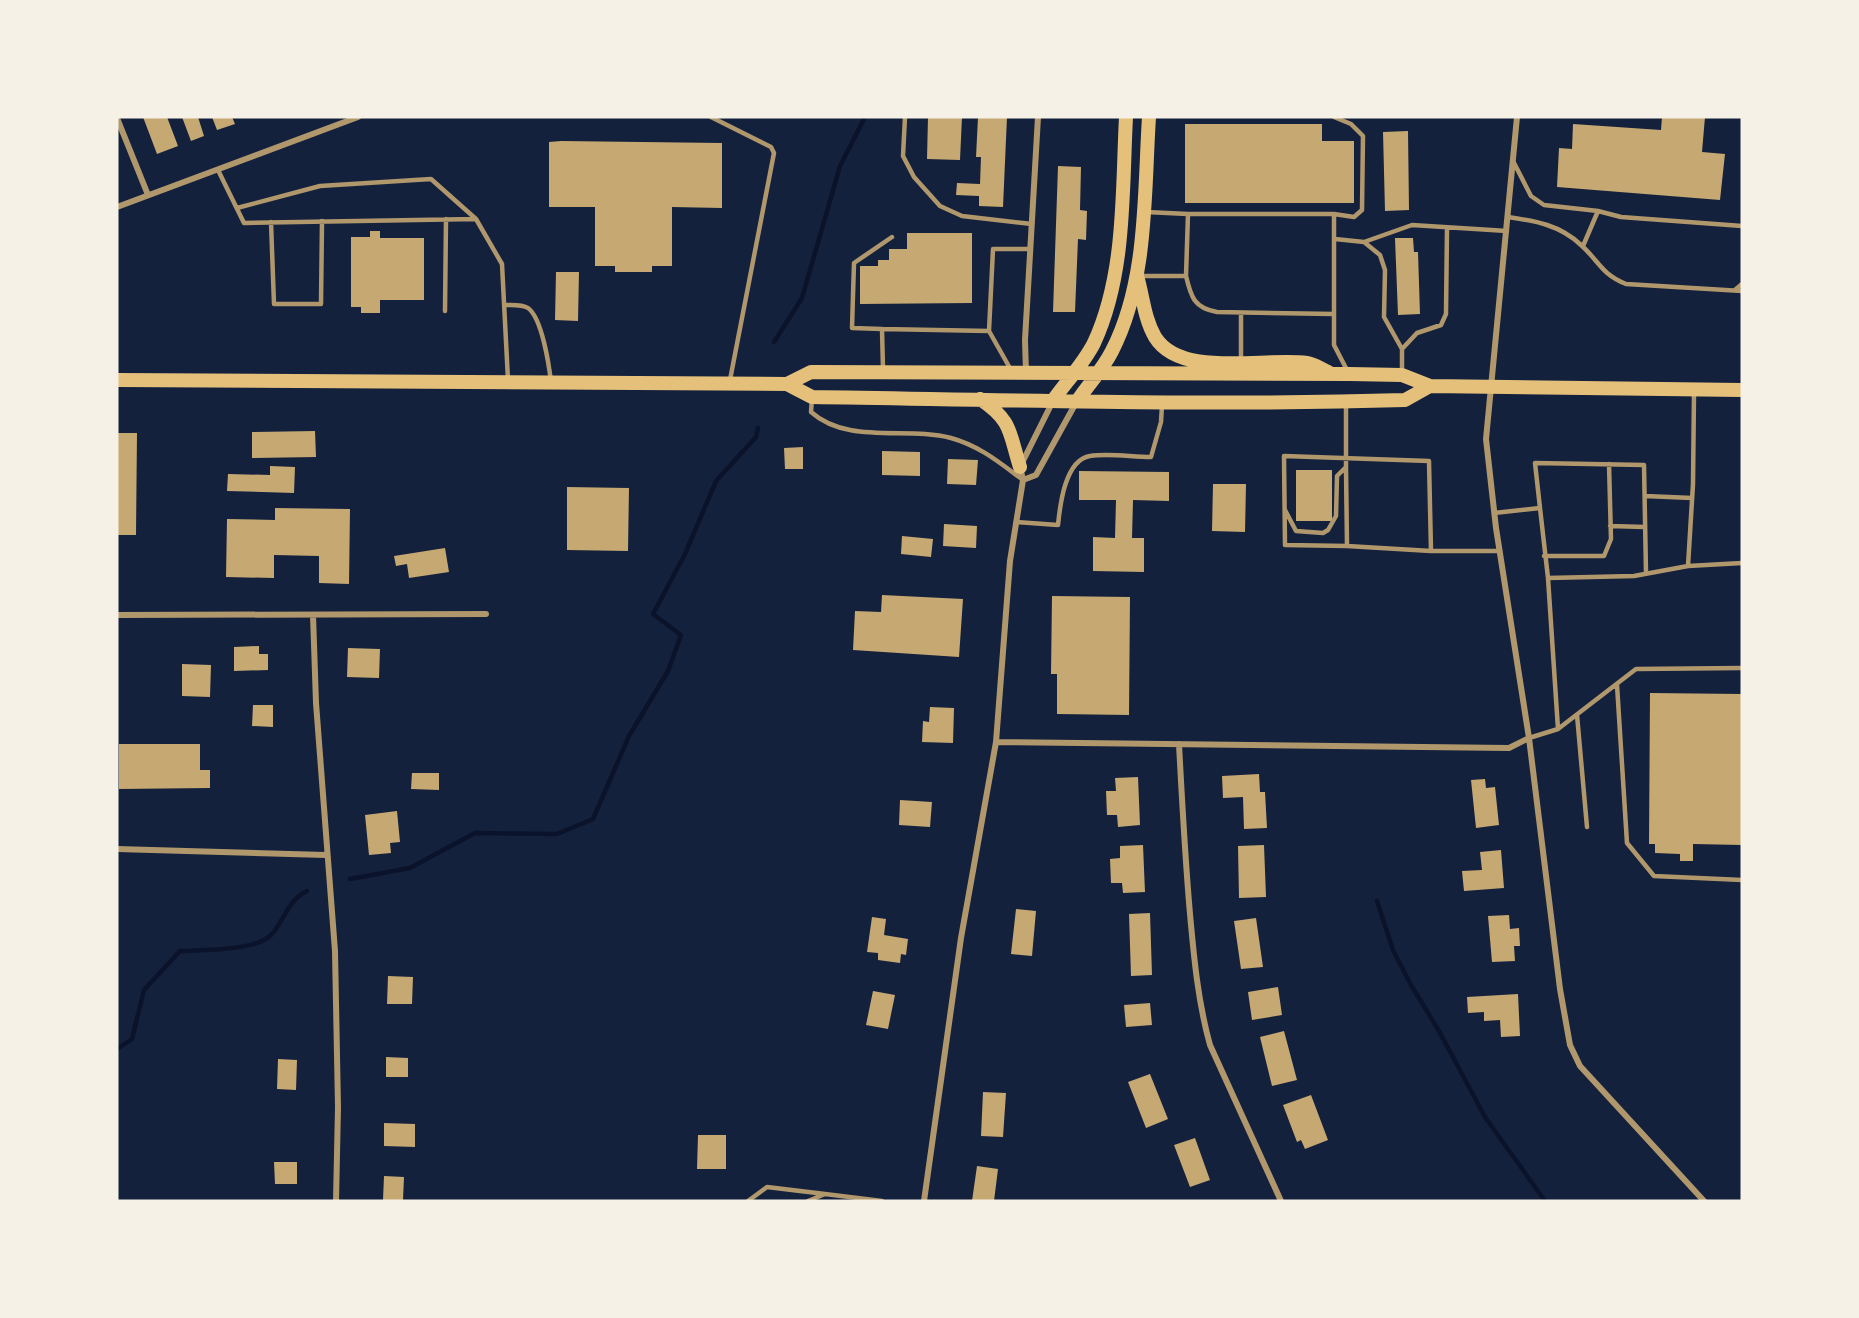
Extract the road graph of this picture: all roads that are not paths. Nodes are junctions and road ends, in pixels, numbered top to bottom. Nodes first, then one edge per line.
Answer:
1 (358, 117) edge
2 (711, 117) edge
3 (905, 117) edge
4 (1038, 117) edge
5 (1126, 117) edge
6 (1149, 117) edge
7 (1334, 117) edge
8 (1517, 117) edge
9 (117, 118) edge
10 (1513, 161) junction
11 (218, 170) junction
12 (148, 195) junction
13 (117, 207) edge
14 (237, 208) junction
15 (1598, 211) junction
16 (1143, 212) junction
17 (1188, 214) junction
18 (1334, 214) junction
19 (1508, 217) junction
20 (446, 219) junction
21 (476, 219) junction
22 (322, 221) junction
23 (271, 222) junction
24 (1032, 224) junction
25 (1741, 226) edge
26 (1447, 228) junction
27 (1507, 231) junction
28 (892, 237) dead end
29 (1335, 239) junction
30 (1365, 242) junction
31 (1583, 246) junction
32 (1030, 249) junction
33 (1137, 276) junction
34 (1186, 276) junction
35 (1742, 284) edge
36 (1735, 290) junction
37 (1742, 291) edge
38 (504, 305) junction
39 (445, 311) dead end
40 (1241, 313) junction
41 (1334, 314) junction
42 (882, 329) junction
43 (989, 331) junction
44 (1402, 349) junction
45 (1241, 363) junction
46 (883, 372) junction
47 (1019, 373) junction
48 (1072, 373) junction
49 (1333, 374) junction
50 (1350, 374) junction
51 (1096, 375) junction
52 (1402, 375) junction
53 (117, 380) edge
54 (508, 382) junction
55 (551, 383) junction
56 (729, 384) junction
57 (787, 384) junction
58 (1430, 386) junction
59 (1491, 387) junction
60 (1694, 390) junction
61 (1742, 390) edge
62 (812, 397) junction
63 (980, 399) junction
64 (1054, 399) junction
65 (1078, 400) junction
66 (1346, 402) junction
67 (1162, 403) junction
68 (1346, 457) junction
69 (1609, 464) junction
70 (1346, 468) junction
71 (1022, 474) junction
72 (1645, 496) junction
73 (1692, 498) junction
74 (1540, 508) junction
75 (1285, 510) junction
76 (1494, 513) junction
77 (1016, 522) junction
78 (1610, 526) junction
79 (1645, 527) junction
80 (1347, 546) junction
81 (1431, 551) junction
82 (1500, 551) junction
83 (1544, 556) junction
84 (1742, 563) edge
85 (1688, 566) junction
86 (1646, 573) junction
87 (1548, 578) junction
88 (486, 614) dead end
89 (117, 615) edge
90 (313, 615) junction
91 (1742, 668) edge
92 (1617, 685) junction
93 (1577, 716) junction
94 (1558, 729) junction
95 (1529, 738) junction
96 (996, 742) junction
97 (1179, 744) junction
98 (1587, 826) dead end
99 (117, 849) edge
100 (326, 855) junction
101 (1742, 880) edge
102 (825, 1194) junction
103 (336, 1201) edge
104 (748, 1201) edge
105 (808, 1201) edge
106 (882, 1201) edge
107 (924, 1201) edge
108 (1281, 1201) edge
109 (1704, 1201) edge

1 - 11 street
2 - 56 lane
3 - 24 lane
4 - 24 street
5 - 48 main road
6 - 16 main road
7 - 18 lane
8 - 10 street
9 - 12 street
10 - 15 lane
10 - 19 street
11 - 12 street
11 - 14 lane
12 - 13 street
14 - 21 lane
14 - 23 lane
15 - 25 lane
15 - 31 lane
16 - 17 lane
16 - 33 main road
17 - 18 lane
17 - 34 lane
18 - 29 lane
19 - 27 street
19 - 31 lane
20 - 21 lane
20 - 22 lane
20 - 39 lane
21 - 38 lane
22 - 23 lane
22 - 23 lane
24 - 32 street
26 - 27 lane
26 - 30 lane
26 - 44 lane
27 - 59 street
28 - 42 lane
29 - 30 lane
29 - 41 lane
30 - 44 lane
31 - 36 lane
32 - 43 lane
32 - 47 street
33 - 34 lane
33 - 45 main road
33 - 51 main road
34 - 40 lane
35 - 36 lane
36 - 37 lane
38 - 54 lane
38 - 55 lane
40 - 41 lane
40 - 45 lane
41 - 50 lane
42 - 43 lane
42 - 46 lane
43 - 47 lane
44 - 52 lane
45 - 49 main road
46 - 47 main road
46 - 57 main road
47 - 48 main road
48 - 51 main road
48 - 64 main road
49 - 50 main road
49 - 51 main road
50 - 52 main road
51 - 65 main road
52 - 58 main road
53 - 54 main road
54 - 55 main road
55 - 56 main road
56 - 57 main road
57 - 62 main road
58 - 59 main road
58 - 66 main road
59 - 60 main road
59 - 76 street
60 - 61 main road
60 - 73 lane
62 - 63 main road
62 - 71 lane
63 - 64 main road
63 - 71 main road
64 - 65 main road
64 - 71 street
65 - 67 main road
65 - 71 street
66 - 67 main road
66 - 68 lane
67 - 77 lane
68 - 70 lane
68 - 75 lane
68 - 81 lane
69 - 72 lane
69 - 74 lane
69 - 78 lane
70 - 75 lane
70 - 80 lane
71 - 77 street
72 - 73 lane
72 - 79 lane
73 - 85 lane
74 - 76 lane
74 - 83 lane
75 - 80 lane
76 - 82 street
77 - 96 street
78 - 79 lane
78 - 83 lane
79 - 86 lane
80 - 81 lane
81 - 82 lane
82 - 95 street
83 - 87 lane
84 - 85 lane
85 - 86 lane
86 - 87 lane
87 - 94 lane
88 - 90 street
89 - 90 street
90 - 100 street
91 - 92 lane
92 - 93 lane
92 - 101 lane
93 - 94 lane
93 - 98 lane
94 - 95 lane
95 - 97 street
95 - 109 street
96 - 97 street
96 - 107 street
97 - 108 street
99 - 100 street
100 - 103 street
102 - 104 lane
102 - 105 lane
102 - 106 lane

